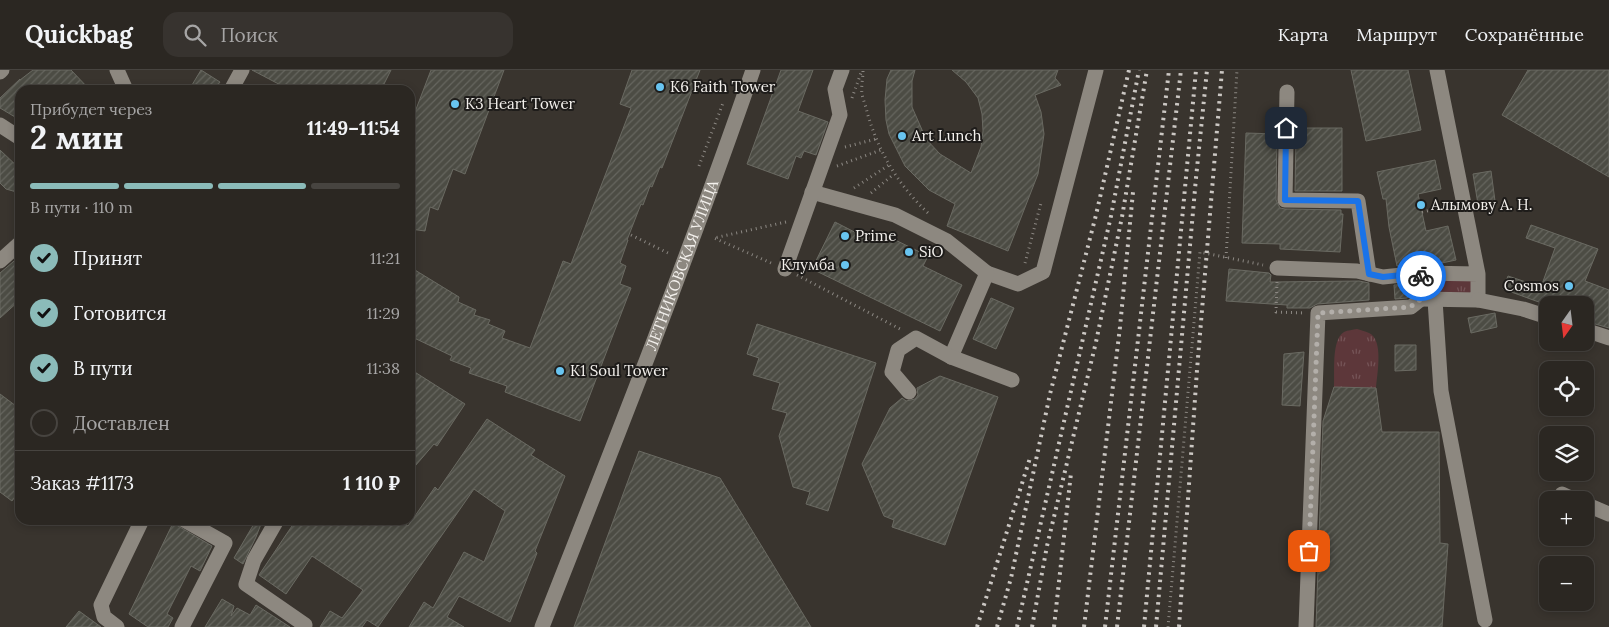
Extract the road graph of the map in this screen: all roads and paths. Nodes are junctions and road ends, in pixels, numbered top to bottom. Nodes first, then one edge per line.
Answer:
1 (117, 70) edge
2 (242, 70) edge
3 (753, 70) edge
4 (842, 70) edge
5 (862, 70) edge
6 (1096, 70) edge
7 (1237, 70) edge
8 (1437, 70) edge
9 (124, 85) edge
10 (234, 85) edge
11 (1287, 92) dead end
12 (726, 96) dead end
13 (850, 105) dead end
14 (0, 125) edge
15 (15, 135) edge
16 (876, 139) junction
17 (843, 147) dead end
18 (881, 150) junction
19 (889, 165) junction
20 (699, 166) dead end
21 (832, 168) dead end
22 (894, 174) junction
23 (853, 188) dead end
24 (812, 192) junction
25 (864, 198) dead end
26 (1041, 203) dead end
27 (1438, 208) dead end
28 (1422, 212) dead end
29 (803, 218) junction
30 (933, 218) dead end
31 (631, 235) dead end
32 (15, 248) edge
33 (1226, 258) junction
34 (0, 261) edge
35 (684, 261) junction
36 (1022, 266) dead end
37 (1277, 268) junction
38 (785, 269) junction
39 (987, 273) junction
40 (1421, 273) junction
41 (1369, 274) junction
42 (1478, 274) junction
43 (1428, 299) junction
44 (1478, 300) junction
45 (1318, 313) junction
46 (1539, 314) edge
47 (1594, 333) edge
48 (916, 338) junction
49 (1609, 338) edge
50 (951, 358) junction
51 (1012, 380) dead end
52 (909, 392) dead end
53 (1594, 508) edge
54 (1609, 514) edge
55 (140, 525) edge
56 (193, 525) edge
57 (274, 525) edge
58 (1485, 620) dead end
59 (112, 625) edge
60 (182, 627) edge
61 (303, 627) edge
62 (542, 627) edge
63 (1168, 627) edge
64 (1306, 627) edge

1 - 9 street
2 - 10 street
3 - 35 street, ЛЕТНИКОВСКАЯ УЛИЦА
4 - 24 street
5 - 13 path
5 - 16 path
6 - 39 street
7 - 33 path
8 - 42 street
11 - 41 street
12 - 20 path
14 - 15 street
16 - 17 path
16 - 18 path
18 - 19 path
18 - 21 path
19 - 22 path
19 - 23 path
22 - 25 path
22 - 30 path
24 - 29 street
24 - 39 street
26 - 36 path
27 - 28 path
29 - 38 street
29 - 38 path
31 - 35 path
32 - 34 street
33 - 37 path
33 - 63 path
35 - 62 street, ЛЕТНИКОВСКАЯ УЛИЦА
37 - 41 street
37 - 45 path
38 - 48 path
39 - 50 street
40 - 41 street
40 - 42 street
40 - 43 street
42 - 44 street
43 - 44 street
43 - 45 street
43 - 58 street
44 - 46 street
45 - 64 street
47 - 49 street
48 - 50 street
48 - 52 street
50 - 51 street
53 - 54 street
55 - 59 street
56 - 60 street
57 - 61 street

